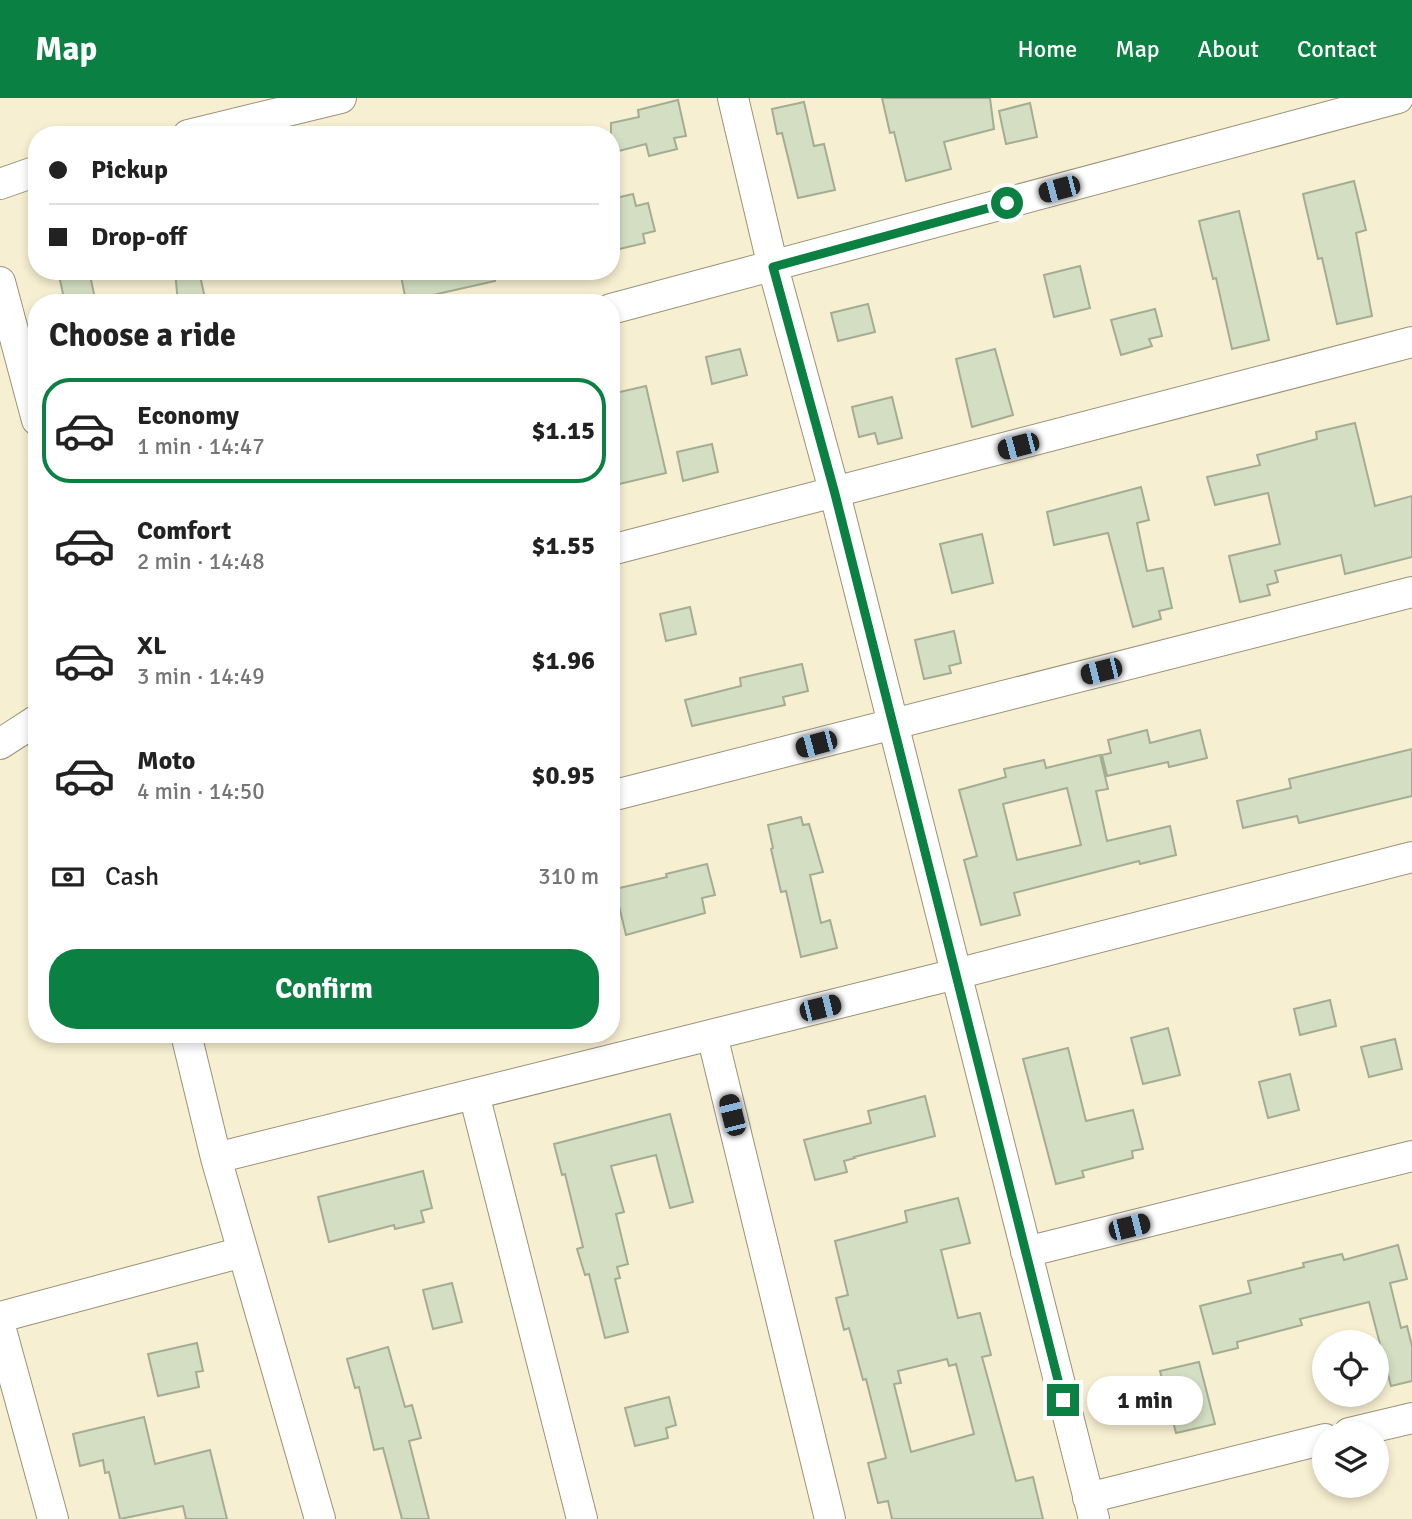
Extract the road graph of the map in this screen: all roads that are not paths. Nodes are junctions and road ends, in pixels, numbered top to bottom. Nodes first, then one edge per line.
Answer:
1 (341, 98) edge
2 (733, 98) edge
3 (1398, 98) edge
4 (225, 126) edge
5 (28, 174) edge
6 (0, 184) edge
7 (773, 267) junction
8 (0, 282) edge
9 (620, 307) edge
10 (1412, 342) edge
11 (28, 386) edge
12 (835, 494) junction
13 (620, 548) edge
14 (1412, 592) edge
15 (893, 724) junction
16 (28, 726) edge
17 (0, 744) edge
18 (620, 794) edge
19 (1412, 856) edge
20 (956, 974) junction
21 (712, 1035) junction
22 (188, 1043) edge
23 (474, 1094) junction
24 (1412, 1156) edge
25 (216, 1158) junction
26 (243, 1252) junction
27 (1026, 1252) junction
28 (0, 1317) edge
29 (0, 1326) edge
30 (1412, 1418) edge
31 (1389, 1423) edge
32 (1312, 1443) edge
33 (1091, 1509) edge
34 (53, 1519) edge
35 (320, 1519) edge
36 (582, 1519) edge
37 (830, 1519) edge

1 - 4 street
2 - 7 street
3 - 7 street
5 - 6 street
7 - 9 street
7 - 12 street
8 - 11 street
10 - 12 street
12 - 13 street
12 - 15 street
14 - 15 street
15 - 18 street
15 - 20 street
16 - 17 street
19 - 20 street
20 - 21 street
20 - 27 street
21 - 23 street
21 - 37 street
22 - 25 street
23 - 25 street
23 - 36 street
24 - 27 street
25 - 26 street
26 - 28 street
26 - 35 street
27 - 33 street
29 - 34 street
30 - 31 street
32 - 33 street

